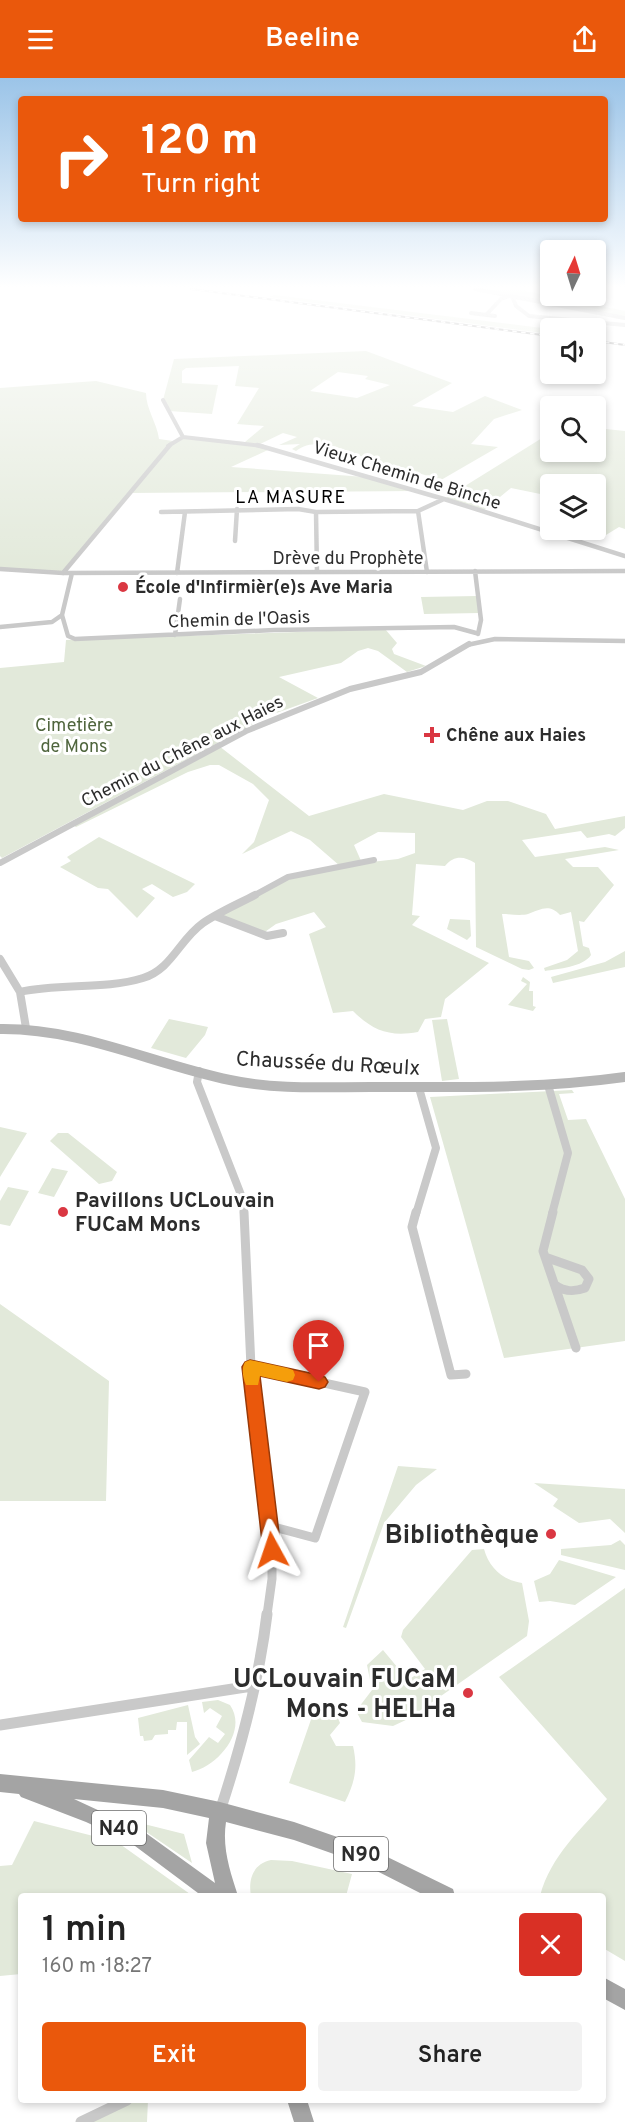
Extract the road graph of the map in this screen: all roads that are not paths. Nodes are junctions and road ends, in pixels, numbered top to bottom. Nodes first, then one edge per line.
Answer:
1 (163, 400) dead end
2 (183, 437) junction
3 (444, 499) junction
4 (237, 509) junction
5 (418, 511) junction
6 (161, 512) dead end
7 (185, 512) junction
8 (315, 512) junction
9 (235, 541) dead end
10 (625, 556) edge
11 (0, 569) edge
12 (625, 571) edge
13 (317, 572) junction
14 (427, 572) junction
15 (475, 572) junction
16 (63, 573) junction
17 (72, 573) junction
18 (177, 573) junction
19 (180, 599) dead end
20 (62, 618) junction
21 (0, 627) edge
22 (476, 633) junction
23 (175, 634) junction
24 (482, 640) junction
25 (625, 641) edge
26 (374, 860) dead end
27 (0, 863) edge
28 (215, 916) junction
29 (283, 933) dead end
30 (0, 959) edge
31 (21, 992) junction
32 (26, 1028) junction
33 (0, 1029) edge
34 (199, 1071) junction
35 (625, 1077) edge
36 (548, 1085) junction
37 (419, 1088) junction
38 (545, 1257) junction
39 (555, 1285) junction
40 (576, 1348) dead end
41 (250, 1367) junction
42 (466, 1374) dead end
43 (270, 1527) junction
44 (252, 1686) junction
45 (0, 1725) edge
46 (3, 1783) edge
47 (220, 1811) junction
48 (214, 1893) edge
49 (228, 1893) edge
50 (440, 1893) edge
51 (606, 1989) edge
52 (625, 2000) edge
53 (121, 2103) edge
54 (298, 2103) edge
55 (81, 2122) edge
56 (304, 2122) edge

1 - 2 street
2 - 3 street, Vieux Chemin de Binche
2 - 16 street
3 - 5 street
3 - 10 street, Vieux Chemin de Binche
4 - 7 street
4 - 8 street
4 - 9 street
5 - 8 street
5 - 14 street
6 - 7 street
7 - 18 street
8 - 13 street
11 - 16 street, Drève du Prophète
12 - 15 street, Drève du Prophète
13 - 14 street, Drève du Prophète
13 - 18 street, Drève du Prophète
14 - 15 street, Drève du Prophète
15 - 22 street
16 - 17 street, Drève du Prophète
17 - 18 street, Drève du Prophète
17 - 20 street
19 - 23 street
20 - 21 street
20 - 23 street, Chemin de l'Oasis
22 - 23 street, Chemin de l'Oasis
22 - 24 street
24 - 25 street
24 - 27 street, Chemin du Chêne aux Haies
26 - 28 street
28 - 29 street
28 - 31 street
30 - 31 street
31 - 32 street
32 - 33 main road, Chaussée du Rœulx
32 - 34 main road, Chaussée du Rœulx
34 - 37 main road, Chaussée du Rœulx
34 - 41 street
35 - 36 main road, Chaussée du Rœulx
36 - 37 main road, Chaussée du Rœulx
36 - 38 street
37 - 42 street
38 - 39 street
38 - 39 street
39 - 40 street
41 - 43 street
41 - 43 street
43 - 44 street
44 - 45 street
44 - 47 street
46 - 47 main road, N90
46 - 48 main road, N40
47 - 49 main road
47 - 50 main road, N90
51 - 52 main road
53 - 55 street
54 - 56 main road

